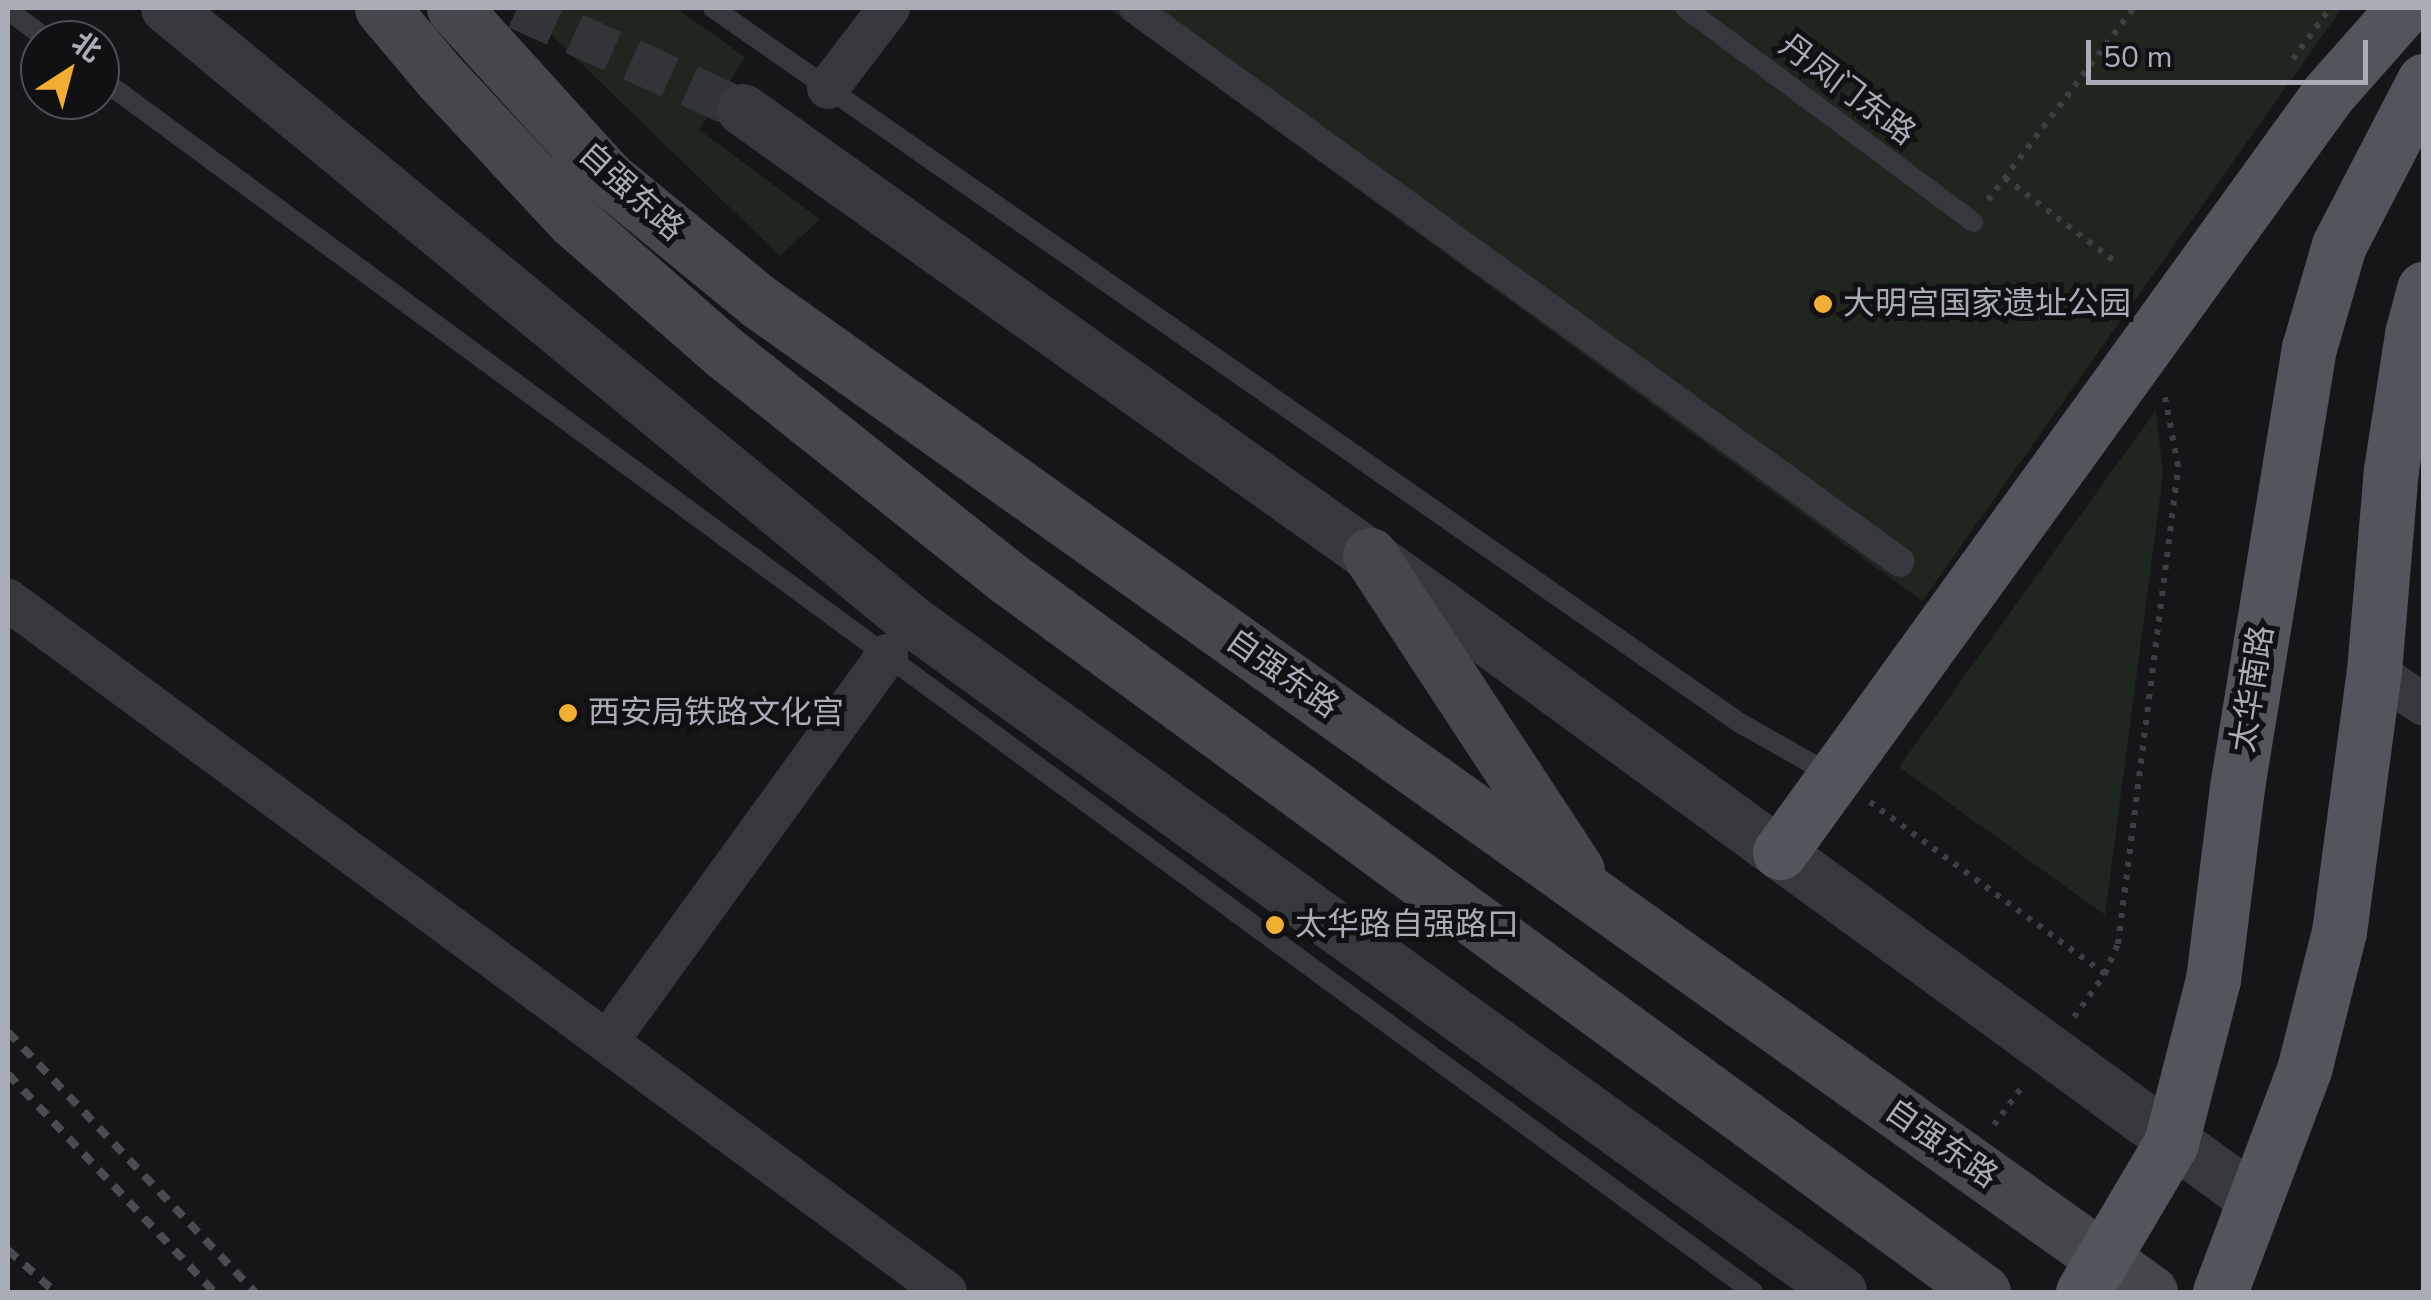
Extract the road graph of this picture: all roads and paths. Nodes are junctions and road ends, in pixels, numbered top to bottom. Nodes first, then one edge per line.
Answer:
1 (167, 8) edge
2 (382, 8) edge
3 (454, 8) edge
4 (713, 8) edge
5 (889, 8) edge
6 (1134, 8) edge
7 (1685, 8) edge
8 (2134, 8) edge
9 (2404, 8) edge
10 (2424, 82) edge
11 (828, 88) junction
12 (120, 93) edge
13 (743, 110) tunnel mouth
14 (2004, 178) junction
15 (1973, 222) joint
16 (2113, 260) dead end
17 (2424, 289) edge
18 (2146, 345) junction
19 (1370, 555) junction
20 (1900, 562) dead end
21 (8, 600) edge
22 (886, 654) junction
23 (2374, 670) junction
24 (2424, 706) edge
25 (1832, 775) junction
26 (1780, 852) junction
27 (1596, 897) junction
28 (2104, 974) junction
29 (607, 1042) junction
30 (2048, 1051) junction
31 (2171, 1143) junction
32 (1967, 1162) junction
33 (2253, 1198) junction
34 (2094, 1277) edge
35 (946, 1292) edge
36 (1753, 1292) edge
37 (1841, 1292) edge
38 (1984, 1292) edge
39 (2150, 1292) edge
40 (2220, 1292) edge

1 - 37 street
2 - 38 main road, 自强东路
3 - 27 main road, 自强东路
4 - 11 lane
5 - 11 street
6 - 20 street
7 - 15 lane, 丹凤门东路
8 - 14 path
9 - 18 main road
10 - 31 main road, 太华南路
11 - 25 lane
12 - 22 lane
13 - 19 street
14 - 15 path
14 - 16 path
17 - 23 main road
18 - 25 main road
18 - 28 path
19 - 26 street
19 - 27 main road
21 - 29 street
22 - 29 street
22 - 36 lane
23 - 24 street
23 - 33 main road
25 - 26 main road
25 - 28 path
26 - 30 street
27 - 32 main road, 自强东路
28 - 30 path
29 - 35 street
30 - 31 street
30 - 32 path
31 - 33 street
31 - 34 main road, 太华南路
32 - 34 main road, 自强东路
33 - 40 main road
34 - 39 main road, 自强东路

